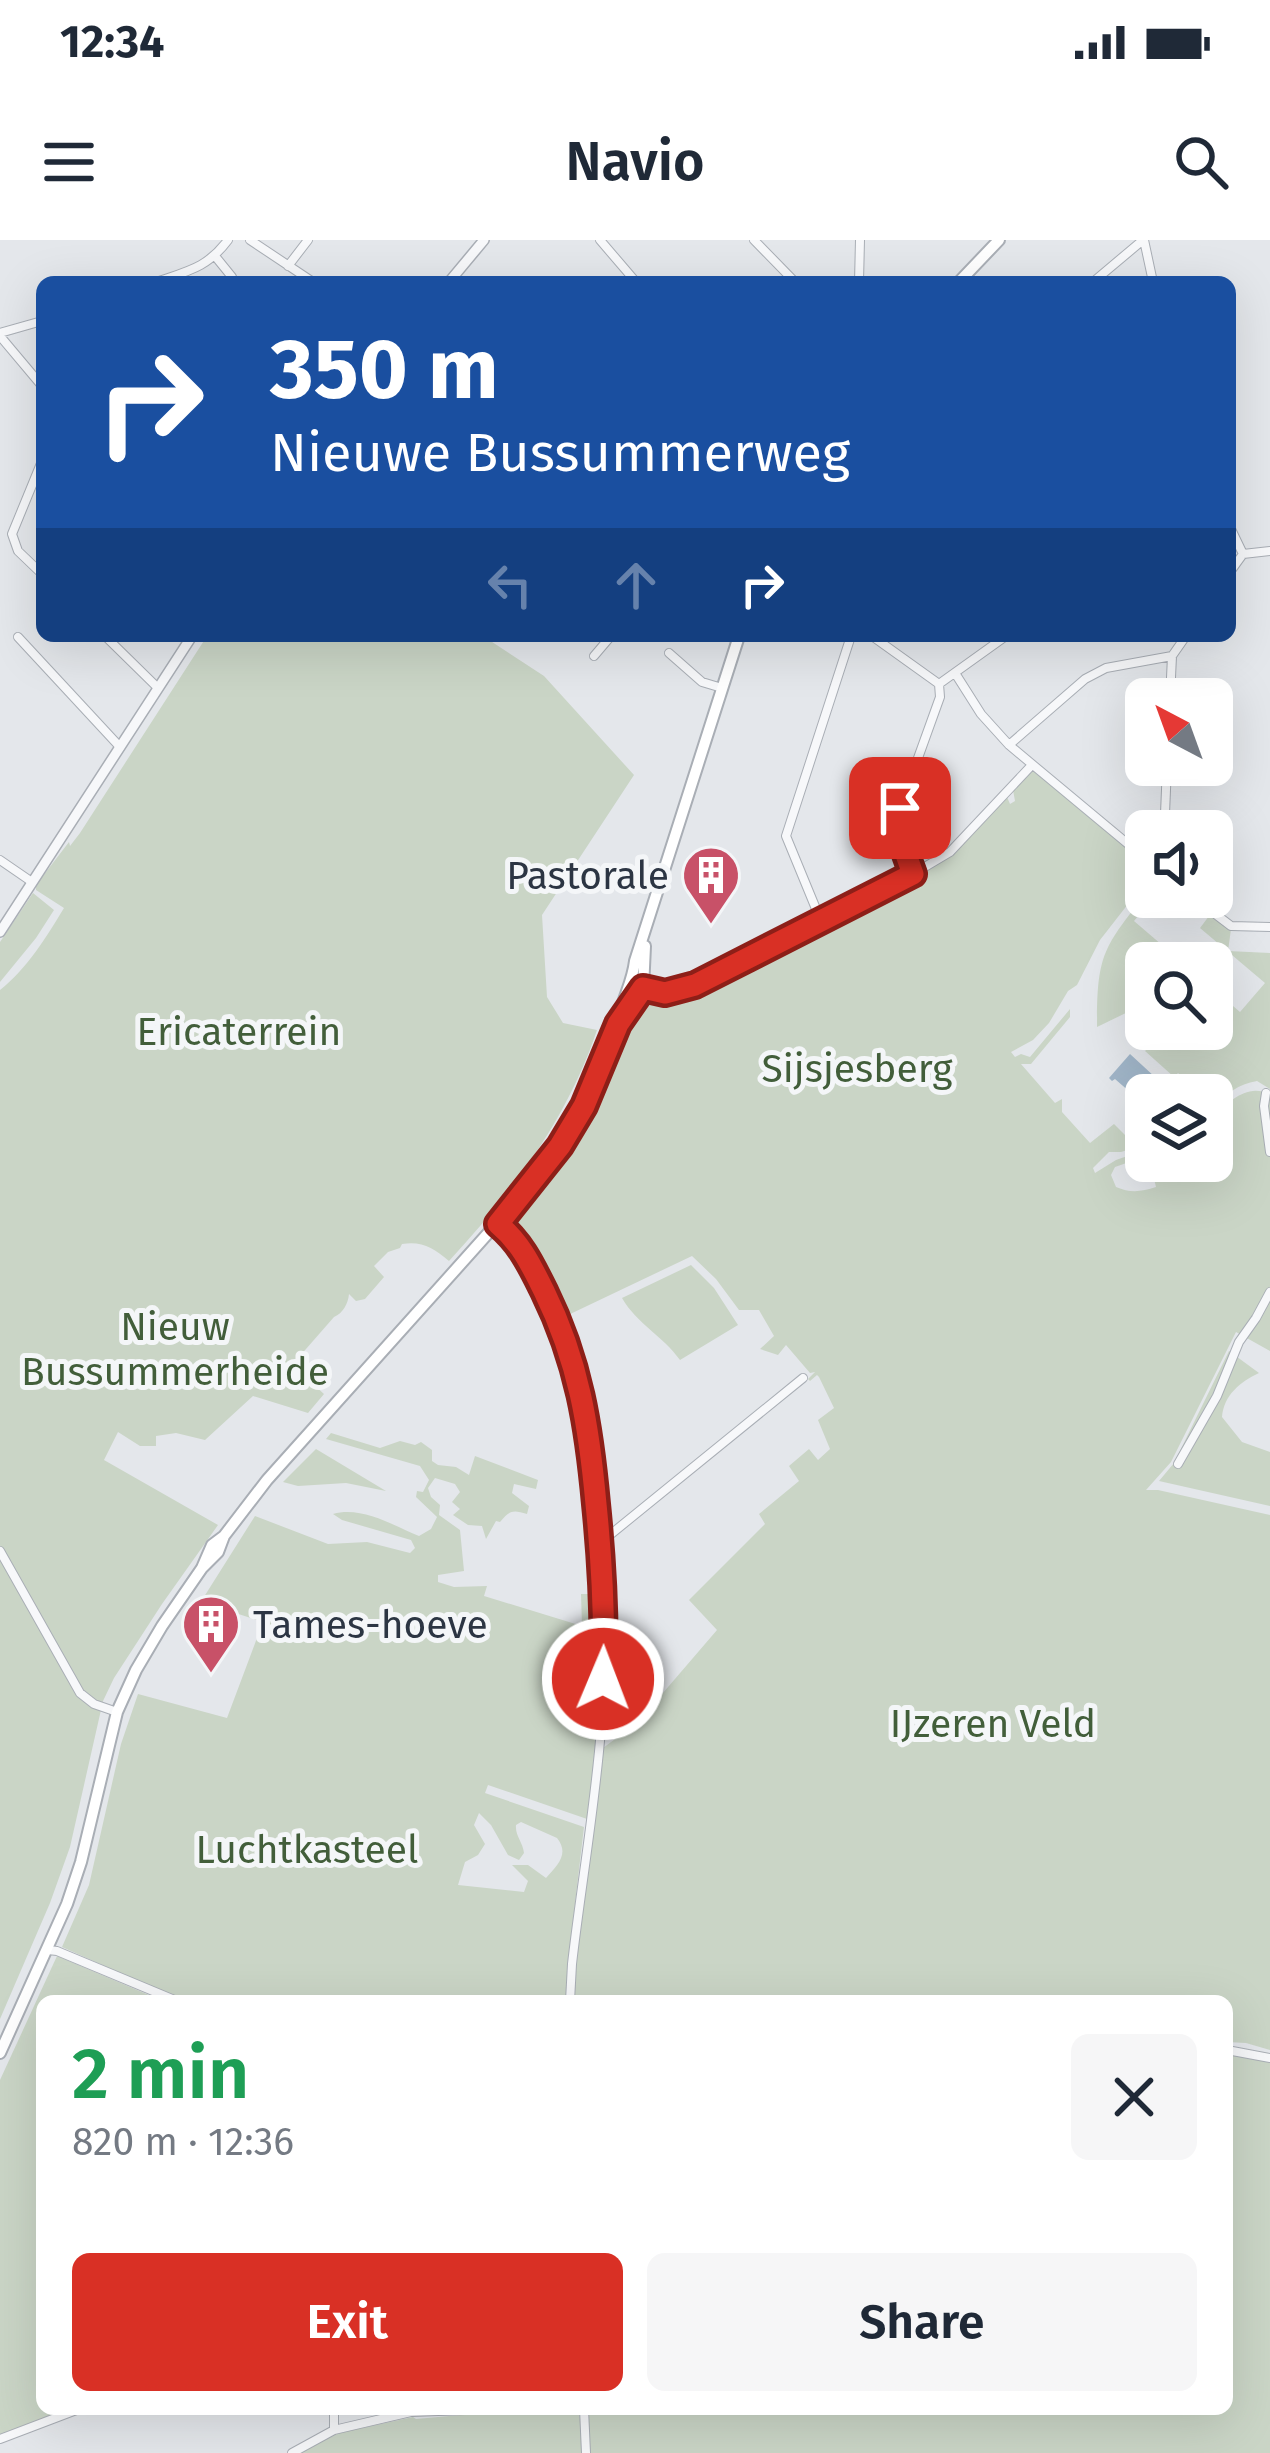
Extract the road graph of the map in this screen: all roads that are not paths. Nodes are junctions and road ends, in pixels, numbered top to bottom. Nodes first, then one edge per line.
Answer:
1 (228, 240) edge
2 (250, 240) edge
3 (308, 240) edge
4 (484, 240) edge
5 (600, 240) edge
6 (754, 240) edge
7 (860, 240) edge
8 (999, 240) edge
9 (1143, 240) edge
10 (215, 256) junction
11 (288, 266) junction
12 (174, 276) edge
13 (231, 276) edge
14 (304, 276) edge
15 (454, 276) edge
16 (631, 276) edge
17 (789, 276) edge
18 (859, 276) edge
19 (965, 276) edge
20 (1100, 276) edge
21 (1152, 276) edge
22 (36, 323) edge
23 (0, 335) edge
24 (36, 379) edge
25 (36, 475) edge
26 (1236, 539) edge
27 (1270, 551) edge
28 (1243, 554) junction
29 (1236, 564) edge
30 (36, 568) edge
31 (19, 637) dead end
32 (111, 642) edge
33 (188, 642) edge
34 (606, 642) edge
35 (737, 642) edge
36 (849, 642) edge
37 (883, 642) edge
38 (998, 642) edge
39 (1182, 642) edge
40 (669, 653) dead end
41 (595, 656) dead end
42 (1172, 656) junction
43 (956, 673) junction
44 (1171, 678) edge
45 (938, 684) junction
46 (158, 688) junction
47 (723, 688) junction
48 (1009, 745) junction
49 (121, 747) junction
50 (1031, 766) junction
51 (1125, 842) edge
52 (0, 860) edge
53 (913, 874) junction
54 (32, 882) junction
55 (1221, 918) edge
56 (820, 921) junction
57 (1270, 927) edge
58 (0, 932) edge
59 (638, 986) junction
60 (1266, 1093) dead end
61 (1270, 1152) edge
62 (498, 1224) junction
63 (1270, 1292) edge
64 (803, 1378) dead end
65 (1178, 1464) dead end
66 (600, 1543) junction
67 (0, 1551) edge
68 (117, 1712) junction
69 (48, 1950) junction
70 (163, 1995) edge
71 (570, 1995) edge
72 (1233, 2051) edge
73 (0, 2053) edge
74 (1270, 2057) edge
75 (64, 2415) edge
76 (334, 2415) edge
77 (388, 2415) edge
78 (584, 2415) edge
79 (334, 2430) junction
80 (0, 2439) edge
81 (292, 2453) edge
82 (586, 2453) edge

1 - 10 street
2 - 11 street
3 - 11 street
4 - 15 street
5 - 16 street
6 - 17 street
7 - 18 street
8 - 19 main road
9 - 20 street
9 - 21 street
10 - 12 street
10 - 13 street
11 - 14 street
22 - 23 street
23 - 24 street
25 - 30 street
26 - 28 street
27 - 28 street
28 - 29 street
31 - 49 street
32 - 46 street
33 - 46 street
34 - 41 street
35 - 47 main road
36 - 56 street
37 - 45 street
38 - 43 street
39 - 42 street
40 - 47 street
42 - 44 street
42 - 48 street
43 - 45 street
43 - 48 street
45 - 53 street
46 - 49 street
47 - 59 main road
48 - 50 street
49 - 54 street
50 - 51 street
50 - 53 street
52 - 54 street
53 - 56 street
54 - 58 street
55 - 57 street
56 - 59 street
59 - 62 main road
60 - 61 street
62 - 66 street
62 - 68 main road
63 - 65 street
64 - 66 street
66 - 71 street
67 - 68 street
68 - 69 main road
69 - 70 street
69 - 73 main road
72 - 74 street
75 - 80 street
76 - 79 street
77 - 79 street
78 - 82 street
79 - 81 street

